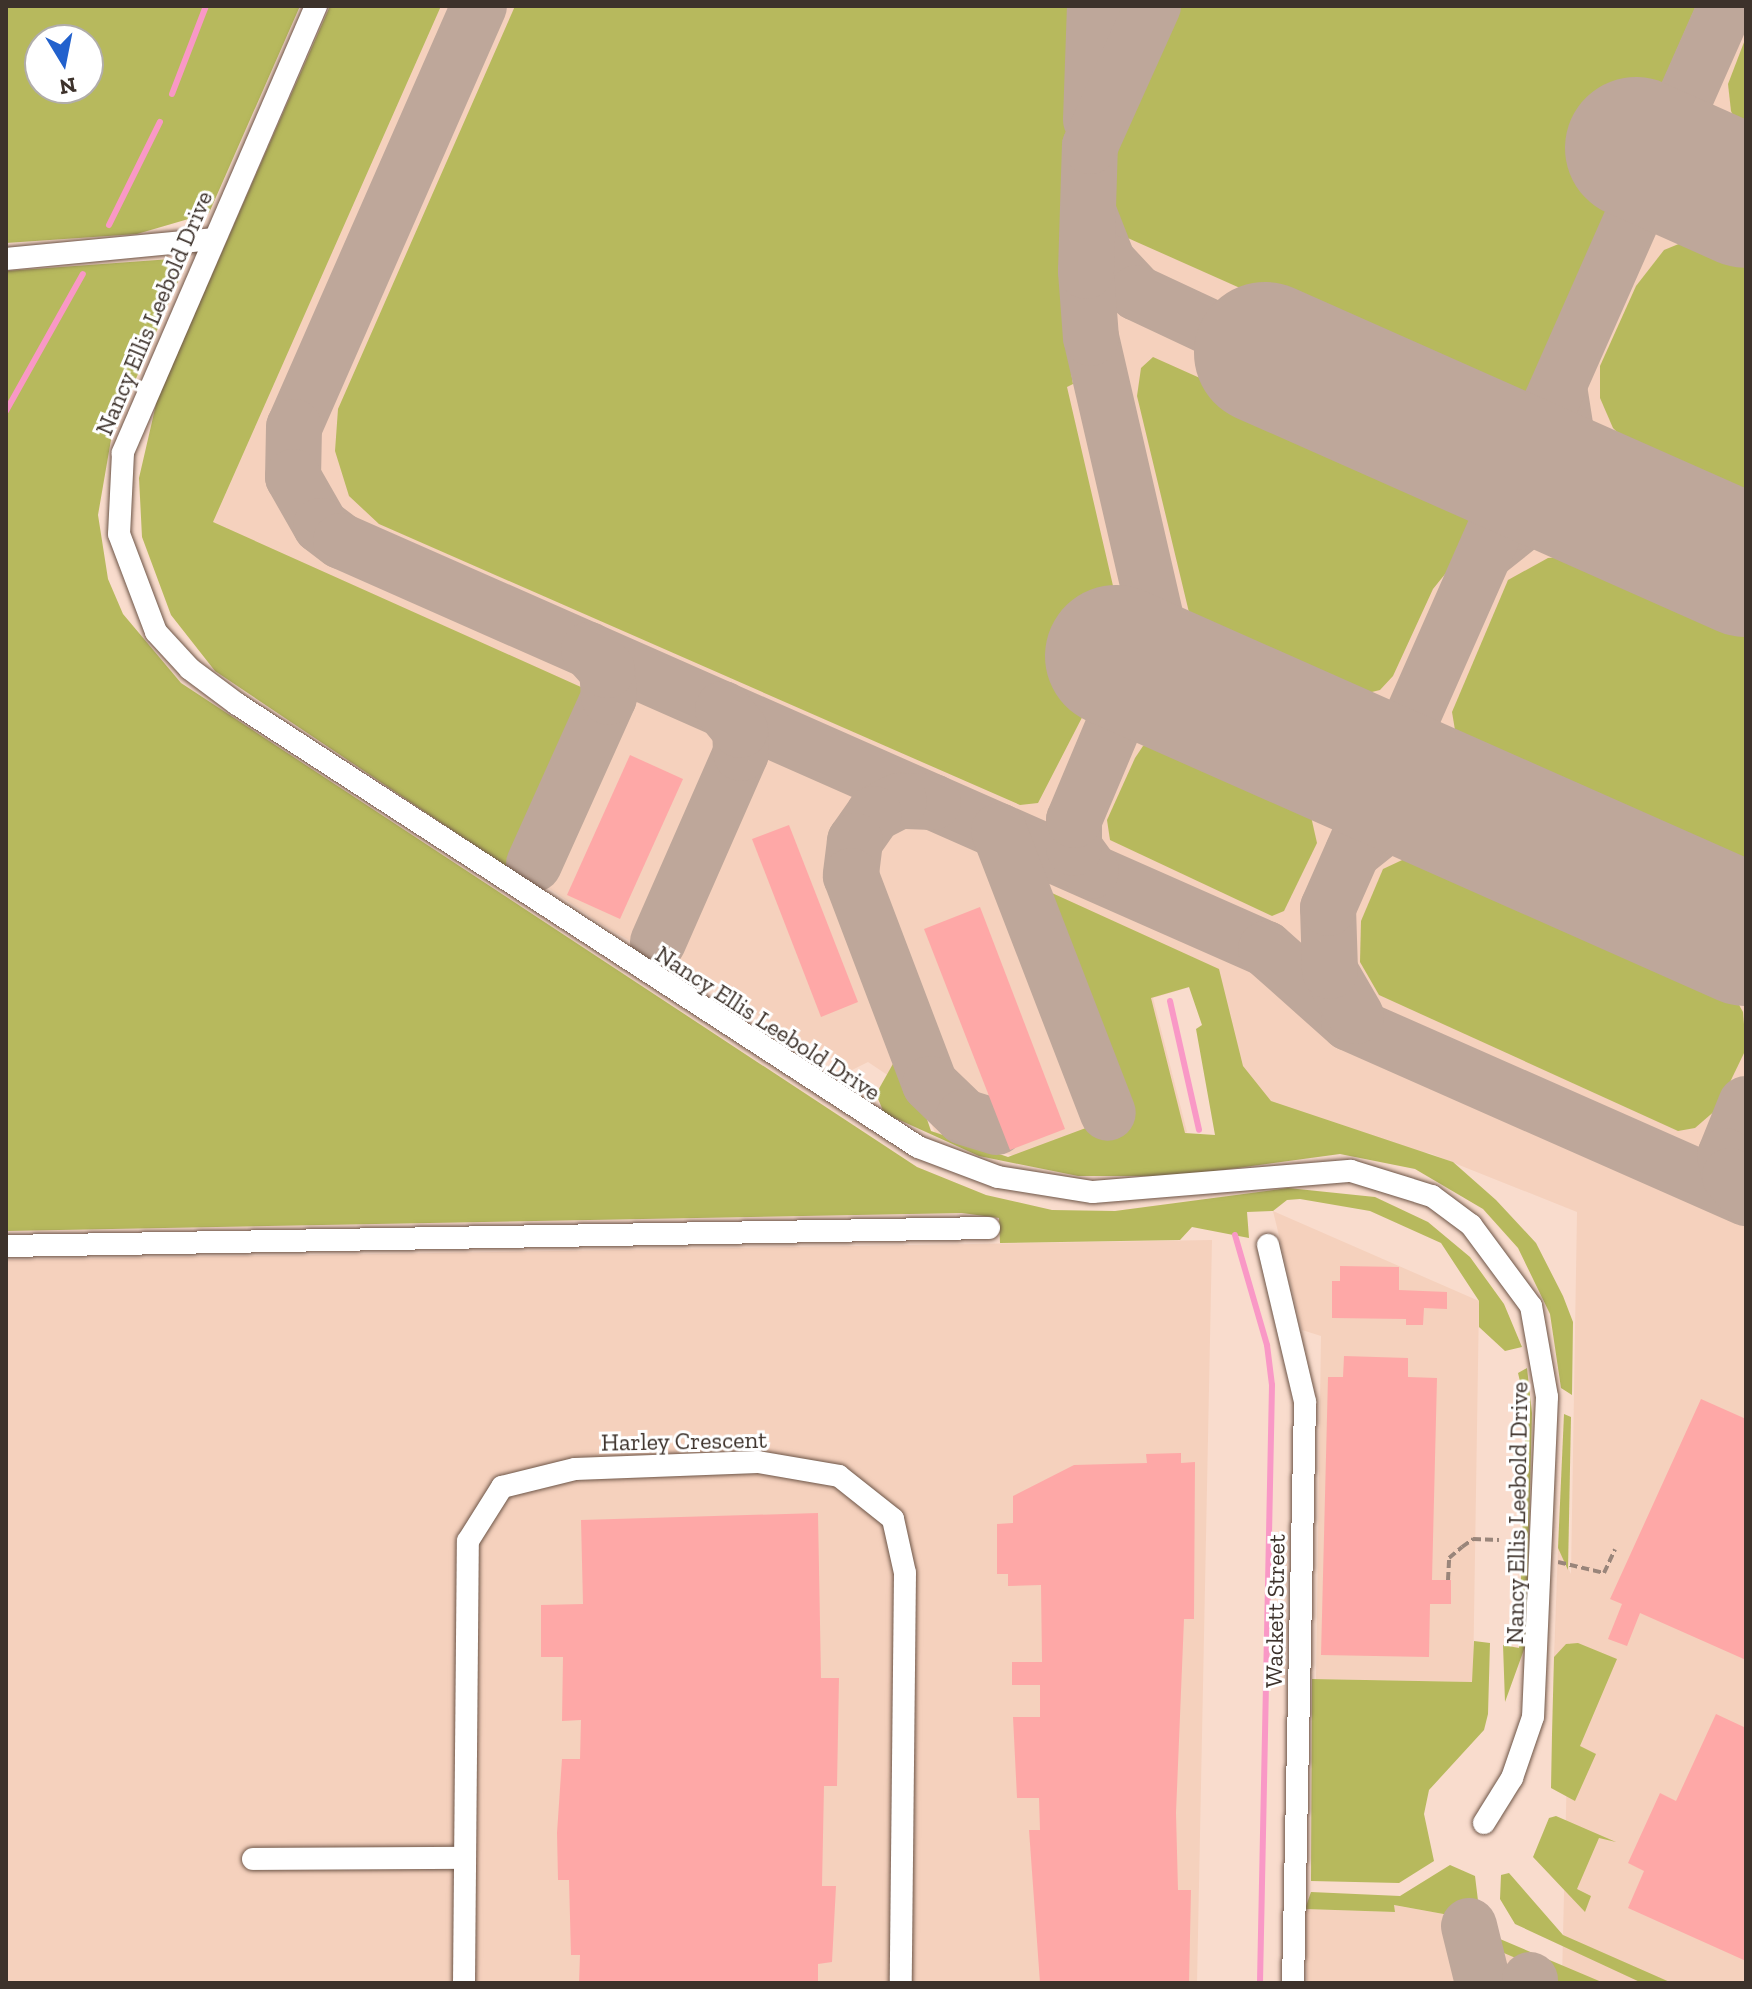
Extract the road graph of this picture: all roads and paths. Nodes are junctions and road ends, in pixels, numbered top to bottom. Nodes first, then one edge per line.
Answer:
1 (316, 6) edge
2 (212, 239) junction
3 (6, 259) edge
4 (989, 1228) dead end
5 (1268, 1245) dead end
6 (6, 1246) edge
7 (1499, 1540) dead end
8 (1615, 1549) dead end
9 (1568, 1563) dead end
10 (1448, 1580) dead end
11 (1484, 1823) dead end
12 (465, 1858) junction
13 (253, 1859) dead end
14 (464, 1983) edge
15 (901, 1983) edge
16 (1293, 1983) edge

1 - 2 street, Nancy Ellis Leebold Drive
2 - 3 street
2 - 11 street, Nancy Ellis Leebold Drive
4 - 6 street
5 - 16 street, Wackett Street
7 - 10 path
8 - 9 path
12 - 13 street
12 - 14 street, Harley Crescent
12 - 15 street, Harley Crescent

